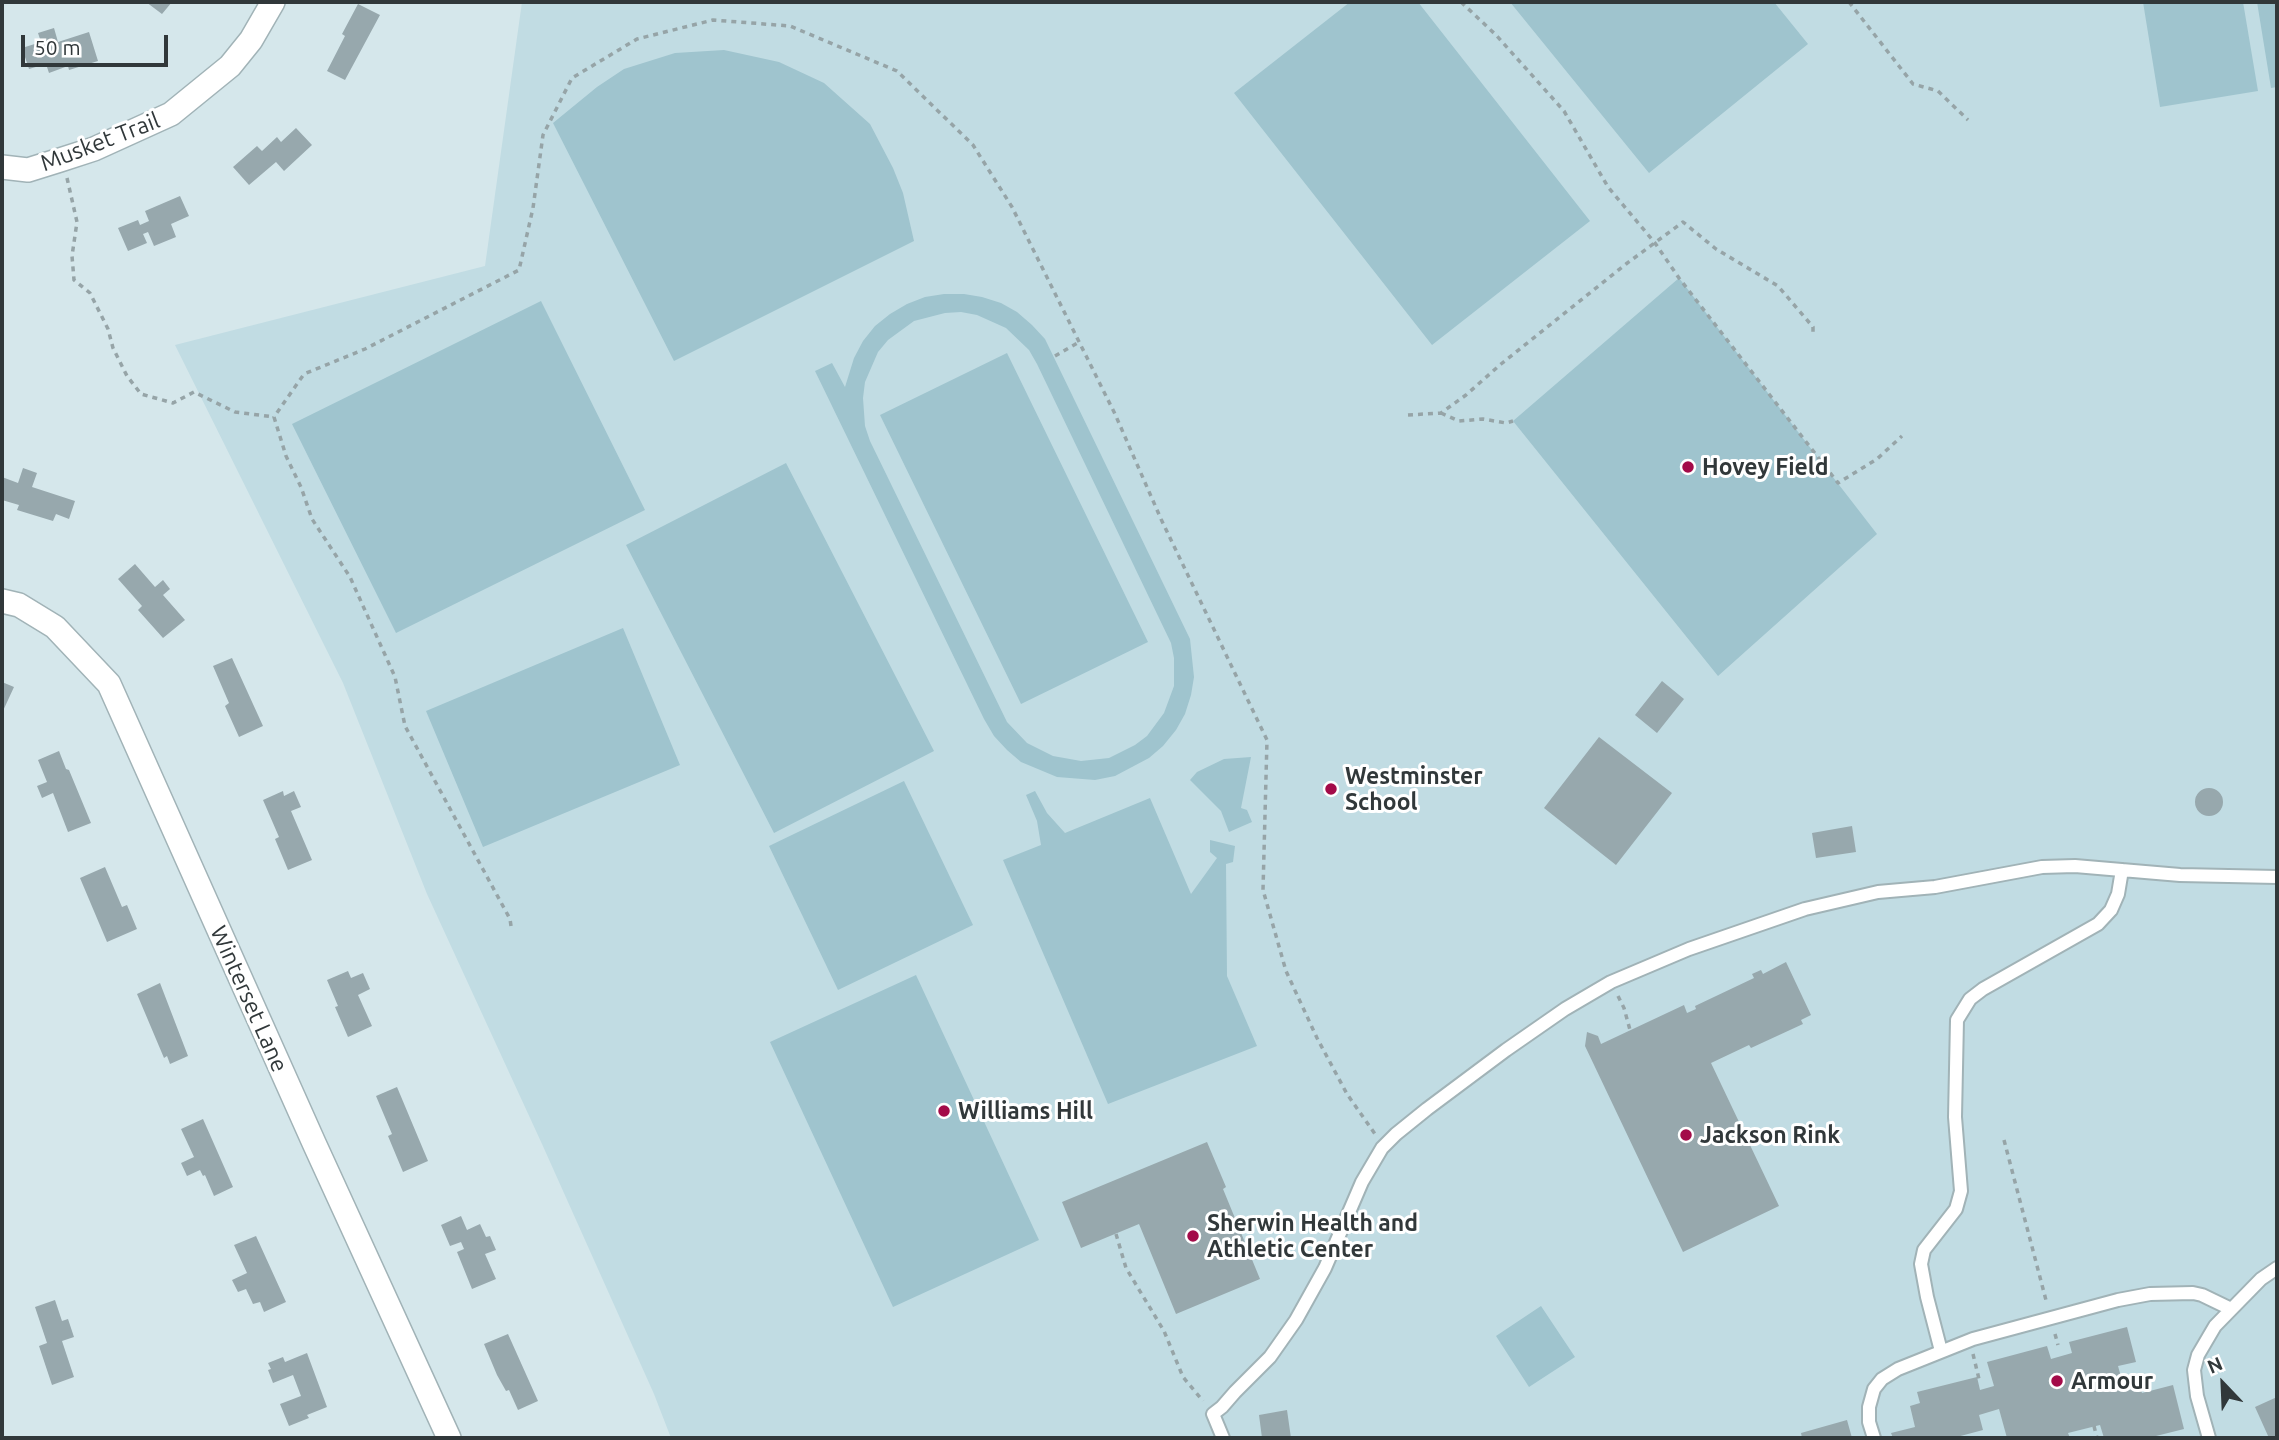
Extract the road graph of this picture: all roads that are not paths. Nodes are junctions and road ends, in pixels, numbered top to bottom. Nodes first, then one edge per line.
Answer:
1 (273, 2) edge
2 (2, 167) edge
3 (2, 601) edge
4 (2122, 870) junction
5 (2277, 877) edge
6 (2277, 1268) edge
7 (2231, 1309) junction
8 (1941, 1351) junction
9 (449, 1438) edge
10 (1223, 1438) edge
11 (1874, 1438) edge
12 (2209, 1438) edge

1 - 2 street, Musket Trail
3 - 9 street, Winterset Lane
4 - 5 lane
4 - 8 lane
4 - 10 lane
6 - 7 lane
7 - 8 lane
7 - 12 lane
8 - 11 lane

